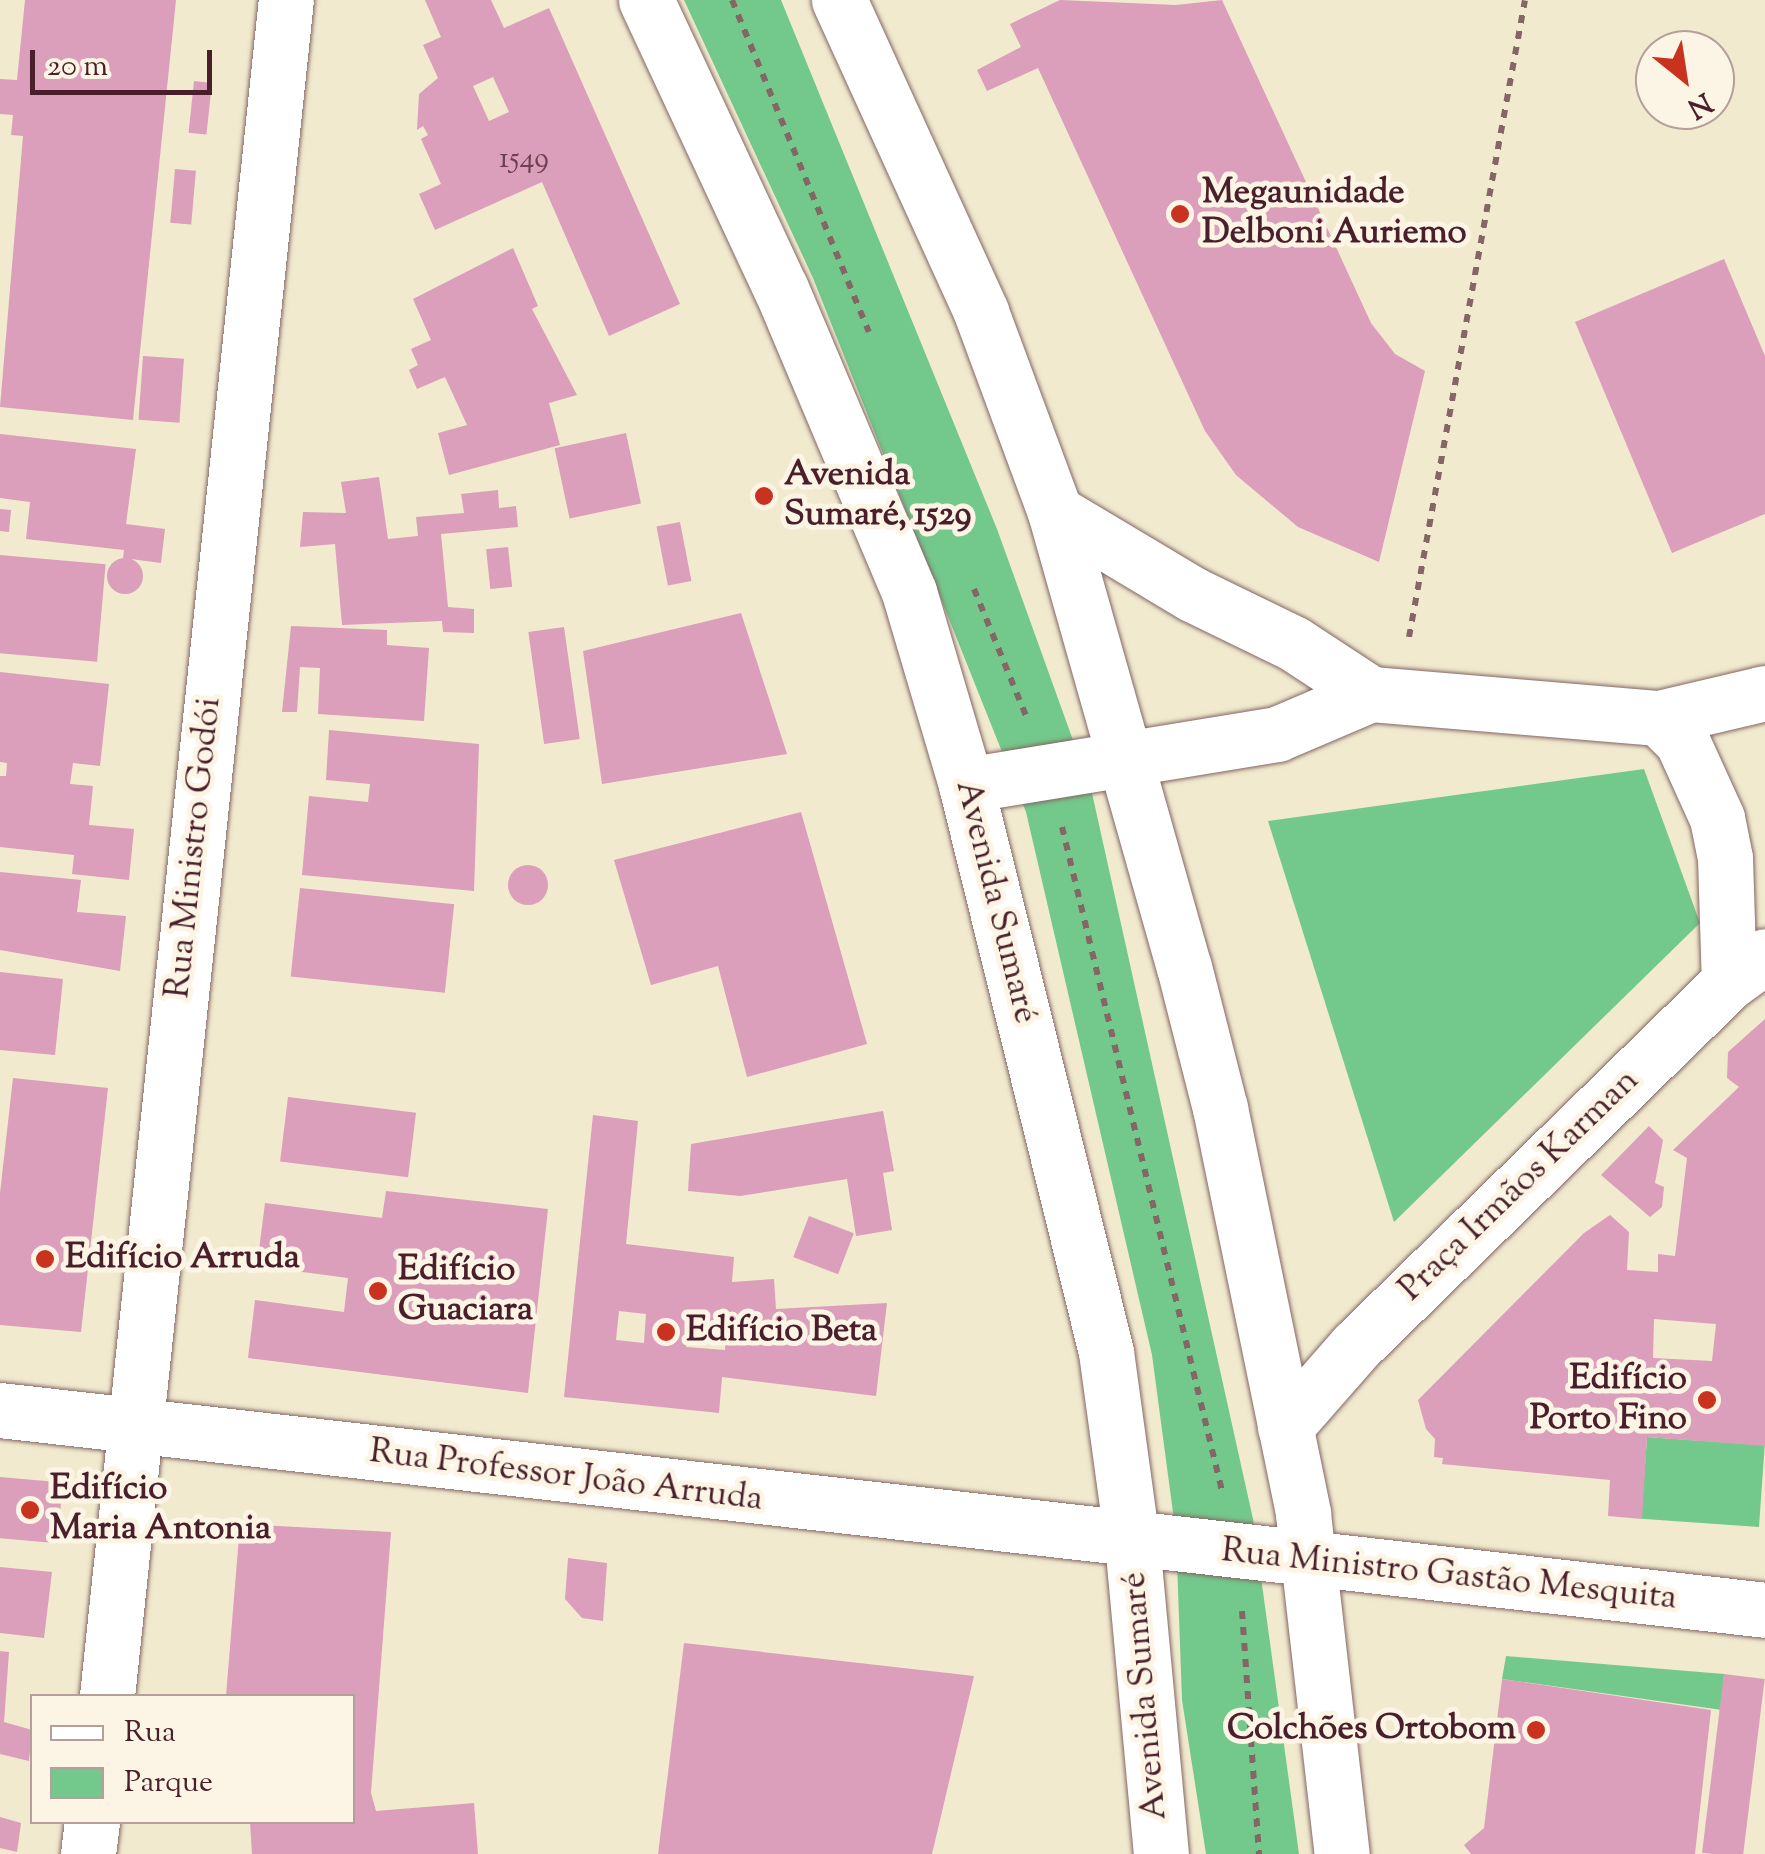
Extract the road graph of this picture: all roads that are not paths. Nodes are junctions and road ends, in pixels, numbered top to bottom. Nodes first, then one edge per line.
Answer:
1 (286, 0) edge
2 (646, 0) edge
3 (839, 0) edge
4 (1054, 512) junction
5 (1765, 693) edge
6 (1384, 696) junction
7 (1658, 718) junction
8 (1124, 758) junction
9 (966, 785) junction
10 (1747, 969) edge
11 (0, 1410) edge
12 (140, 1426) junction
13 (1286, 1427) junction
14 (1132, 1542) junction
15 (1310, 1563) junction
16 (1765, 1610) edge
17 (107, 1694) edge
18 (92, 1824) edge
19 (88, 1854) edge
20 (1161, 1854) edge
21 (1342, 1854) edge

1 - 12 street, Rua Ministro Godói
2 - 9 street, Avenida Sumaré
3 - 4 street
4 - 6 street
4 - 8 street
5 - 7 street
6 - 7 street
6 - 8 street
7 - 10 street
8 - 9 street
8 - 13 street
9 - 14 street, Avenida Sumaré
10 - 13 street, Praça Irmãos Karman
11 - 12 street, Rua Professor João Arruda
12 - 14 street, Rua Professor João Arruda
12 - 17 street, Rua Ministro Godói
13 - 15 street
14 - 15 street, Rua Ministro Gastão Mesquita
14 - 20 street, Avenida Sumaré
15 - 16 street, Rua Ministro Gastão Mesquita
15 - 21 street
18 - 19 street

